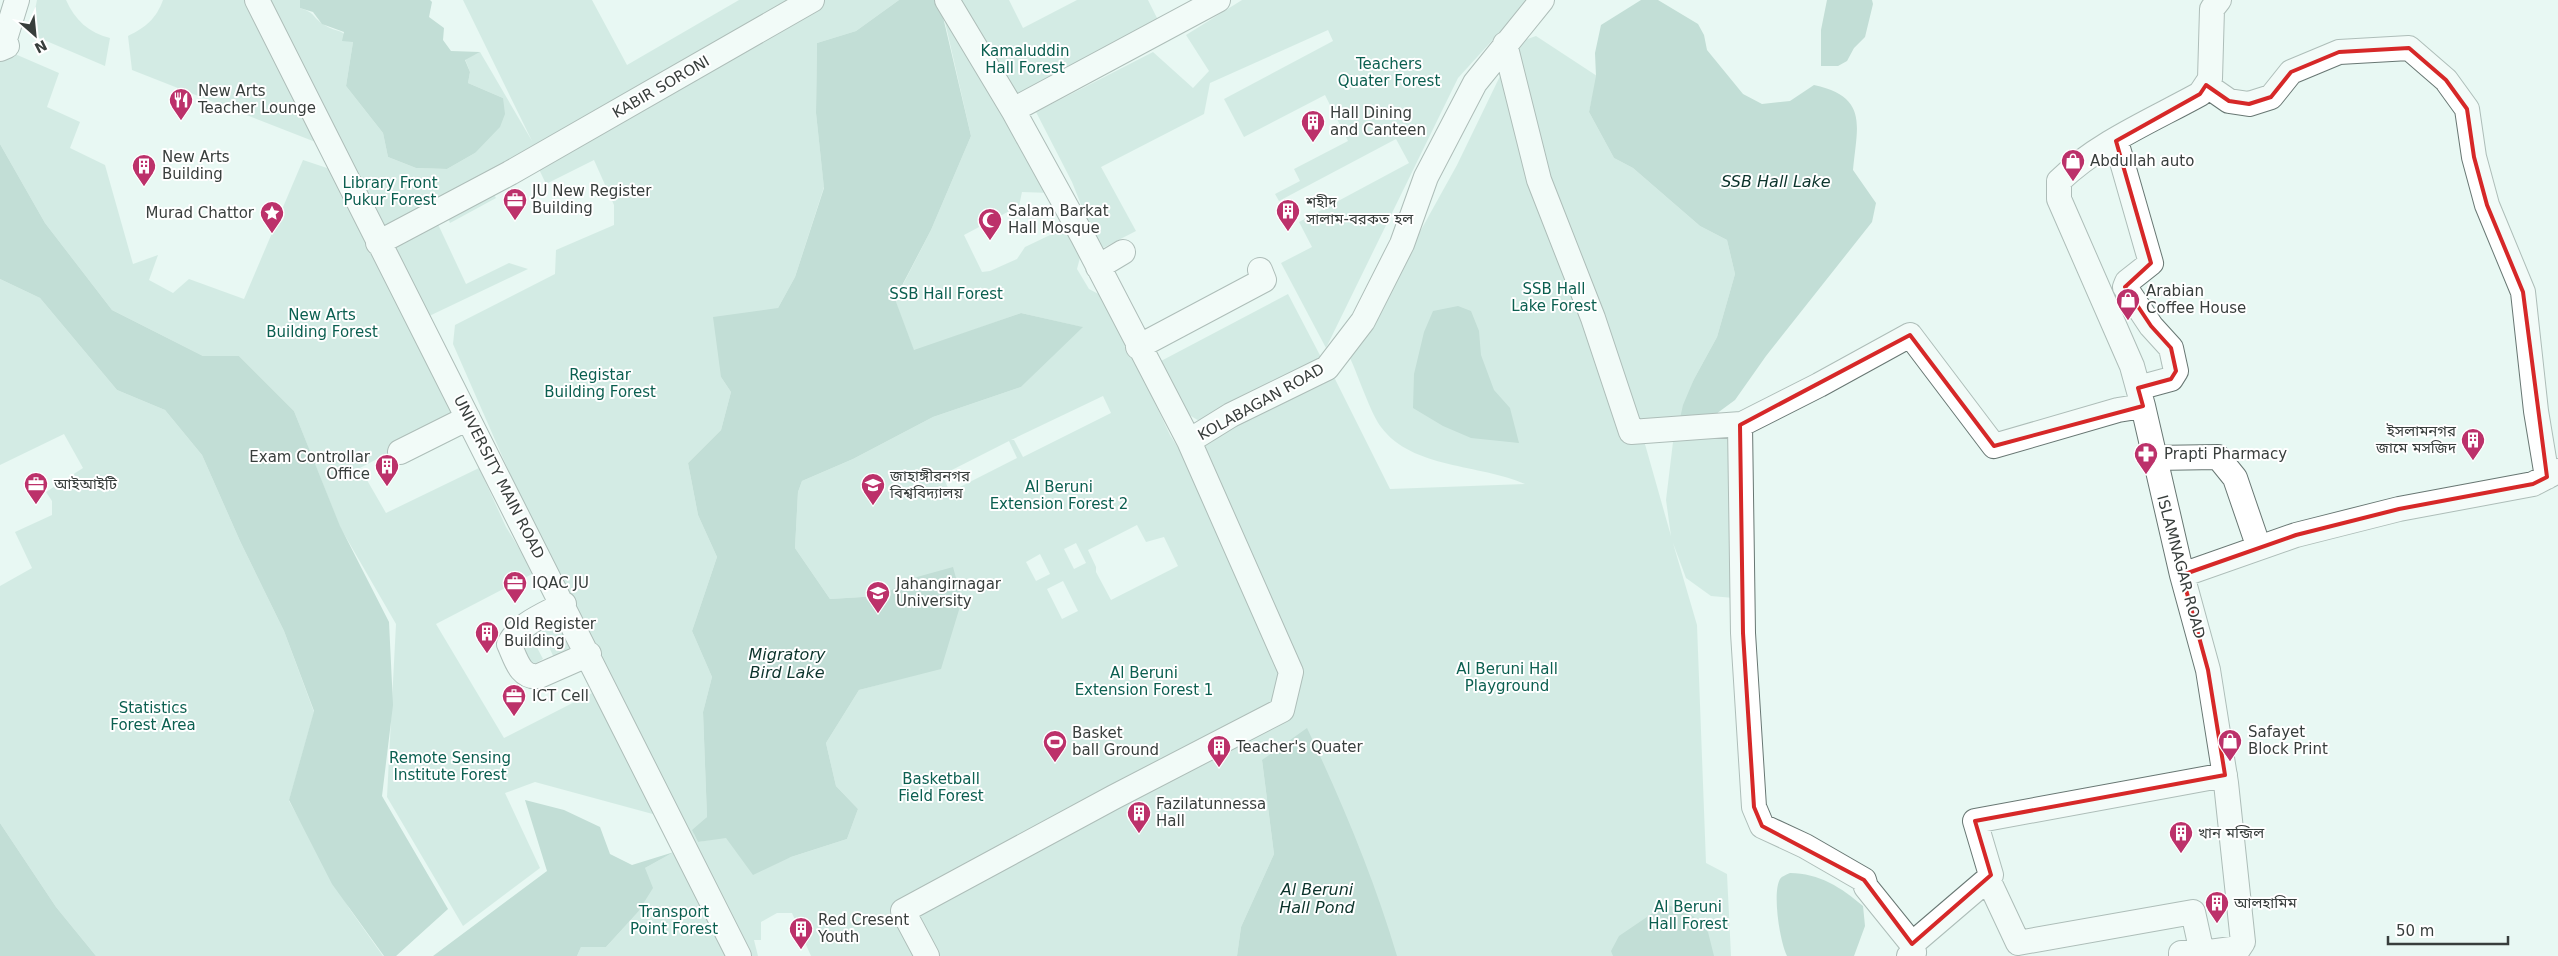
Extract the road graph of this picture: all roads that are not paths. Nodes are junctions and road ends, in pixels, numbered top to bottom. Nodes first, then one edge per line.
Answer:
1 (16, 0) edge
2 (256, 0) edge
3 (812, 0) edge
4 (947, 0) edge
5 (1218, 0) edge
6 (1542, 0) edge
7 (2219, 0) edge
8 (3, 44) edge
9 (1505, 44) junction
10 (2206, 85) junction
11 (1013, 110) junction
12 (2116, 141) junction
13 (378, 243) junction
14 (1123, 252) dead end
15 (1098, 267) junction
16 (1260, 270) dead end
17 (1138, 347) junction
18 (2140, 397) junction
19 (468, 418) junction
20 (1741, 424) junction
21 (1189, 441) junction
22 (400, 452) dead end
23 (2153, 458) junction
24 (2553, 474) edge
25 (2258, 548) junction
26 (2182, 575) junction
27 (564, 604) junction
28 (589, 654) junction
29 (2225, 775) junction
30 (1988, 879) junction
31 (1910, 950) edge
32 (2192, 955) edge
33 (739, 956) edge
34 (927, 956) edge

1 - 8 street
2 - 13 street, UNIVERSITY MAIN ROAD
3 - 13 street, KABIR SORONI
4 - 11 street
5 - 11 street
6 - 9 street, KOLABAGAN ROAD
7 - 10 street
9 - 20 street
9 - 21 street, KOLABAGAN ROAD
10 - 12 street
10 - 24 street
11 - 15 street
12 - 18 street, ISLAMNAGAR ROAD
12 - 18 street
13 - 19 street, UNIVERSITY MAIN ROAD
14 - 15 street
15 - 17 street
16 - 17 street
17 - 21 street
18 - 20 street
18 - 23 street, ISLAMNAGAR ROAD
19 - 22 street
19 - 27 street, UNIVERSITY MAIN ROAD
20 - 31 street
21 - 34 street
23 - 25 street
23 - 26 street, ISLAMNAGAR ROAD
24 - 25 street
25 - 26 street
26 - 29 street, ISLAMNAGAR ROAD
27 - 28 street, UNIVERSITY MAIN ROAD
27 - 28 street
28 - 33 street, UNIVERSITY MAIN ROAD
29 - 30 street
29 - 32 street, ISLAMNAGAR ROAD
30 - 31 street
30 - 32 street

